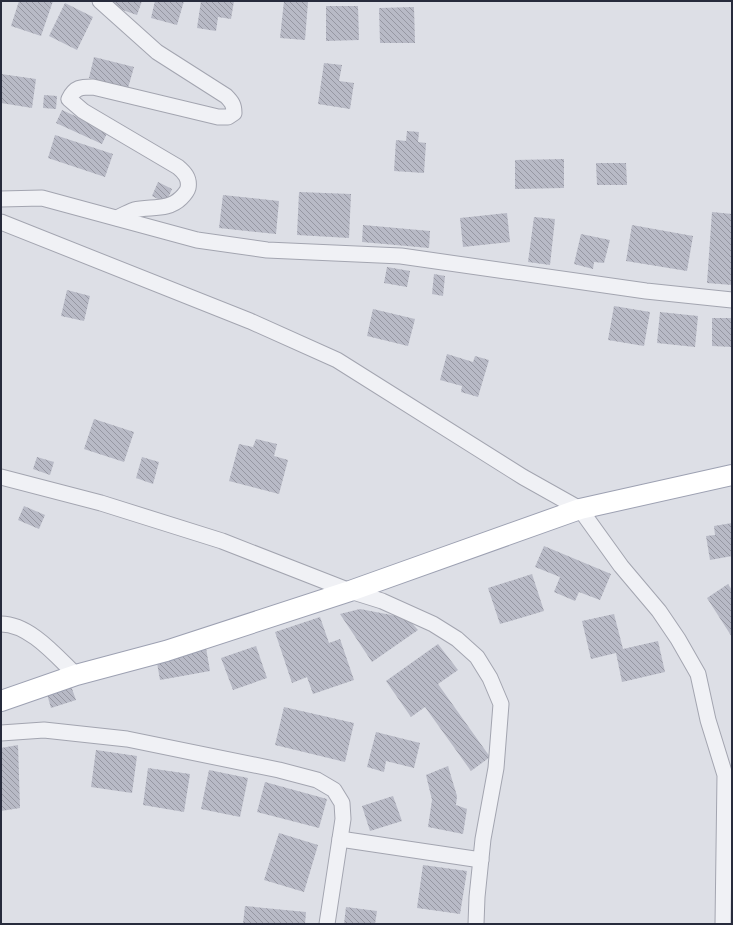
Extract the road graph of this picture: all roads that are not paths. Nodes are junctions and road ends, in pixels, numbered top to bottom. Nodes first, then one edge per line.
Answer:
1 (100, 1) edge
2 (1, 198) edge
3 (117, 218) junction
4 (1, 222) edge
5 (732, 300) edge
6 (732, 475) edge
7 (1, 477) edge
8 (580, 509) junction
9 (350, 591) junction
10 (1, 624) edge
11 (76, 675) junction
12 (1, 701) edge
13 (1, 733) edge
14 (732, 759) edge
15 (725, 775) junction
16 (340, 839) junction
17 (481, 860) junction
18 (728, 861) edge
19 (327, 924) edge
20 (476, 924) edge
21 (723, 924) edge

1 - 3 street
2 - 3 street
3 - 5 street
4 - 8 street
6 - 8 main road
7 - 9 street
8 - 9 main road
8 - 15 street
9 - 11 main road
9 - 17 street
10 - 11 street
11 - 12 main road
13 - 16 street
14 - 15 street
15 - 18 street
16 - 17 street
16 - 19 street
17 - 20 street
18 - 21 street

